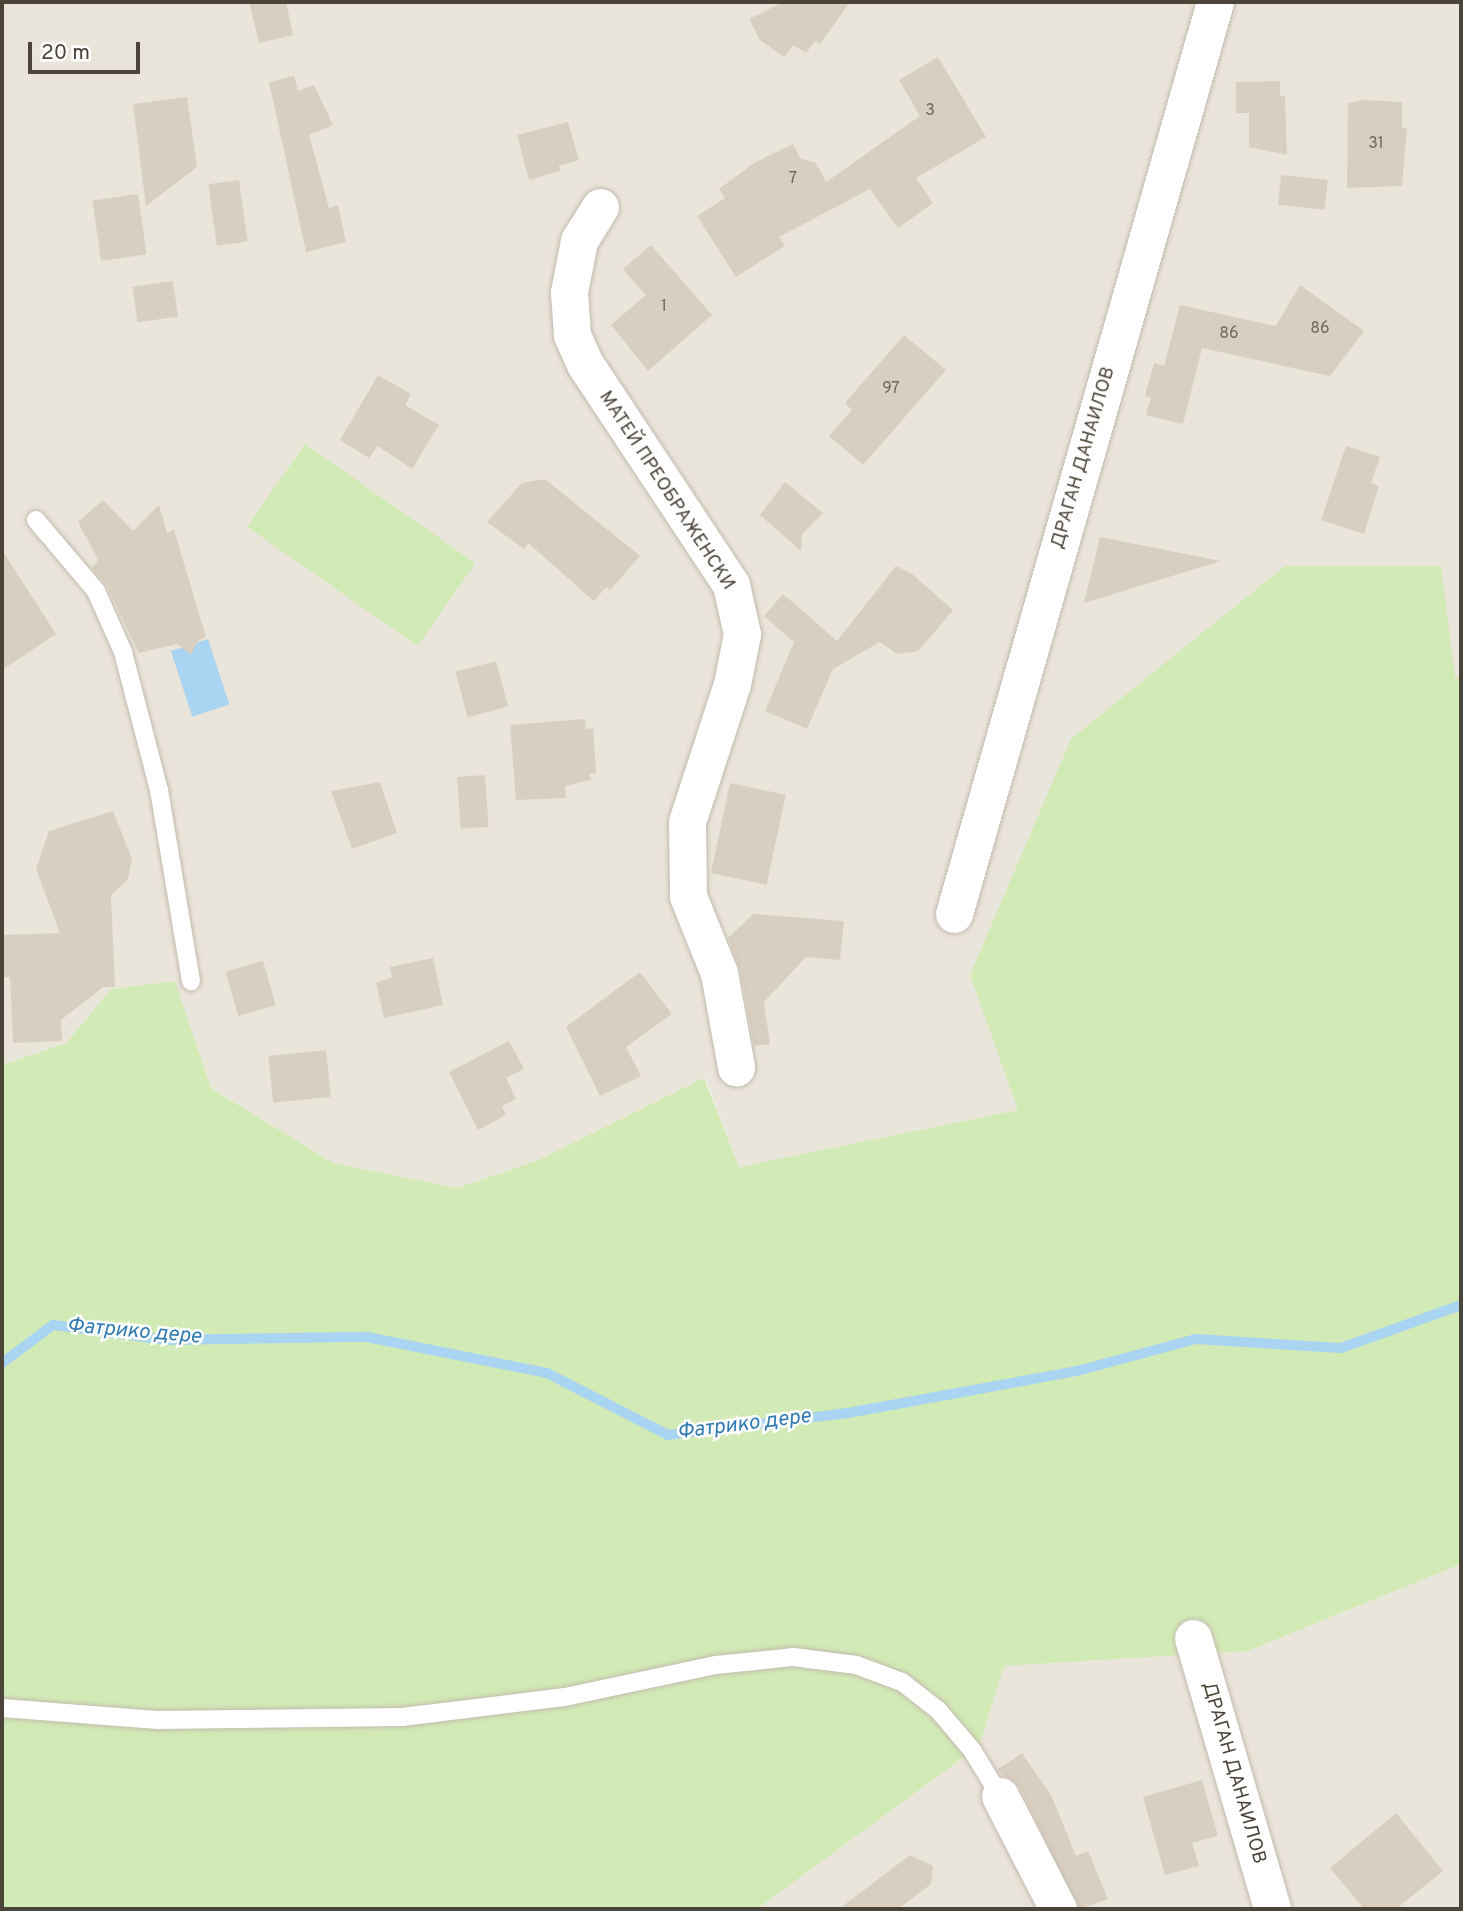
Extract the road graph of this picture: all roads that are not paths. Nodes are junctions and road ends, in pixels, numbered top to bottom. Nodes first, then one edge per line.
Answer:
1 (1214, 2) edge
2 (600, 207) dead end
3 (36, 520) dead end
4 (954, 914) dead end
5 (191, 981) dead end
6 (736, 1067) dead end
7 (1193, 1638) dead end
8 (2, 1708) edge
9 (1000, 1796) joint
10 (1058, 1909) edge
11 (1272, 1909) edge

1 - 4 street, ДРАГАН ДАНАИЛОВ
2 - 6 street, МАТЕЙ ПРЕОБРАЖЕНСКИ
3 - 5 lane
7 - 11 street, ДРАГАН ДАНАИЛОВ
8 - 9 lane
9 - 10 street

